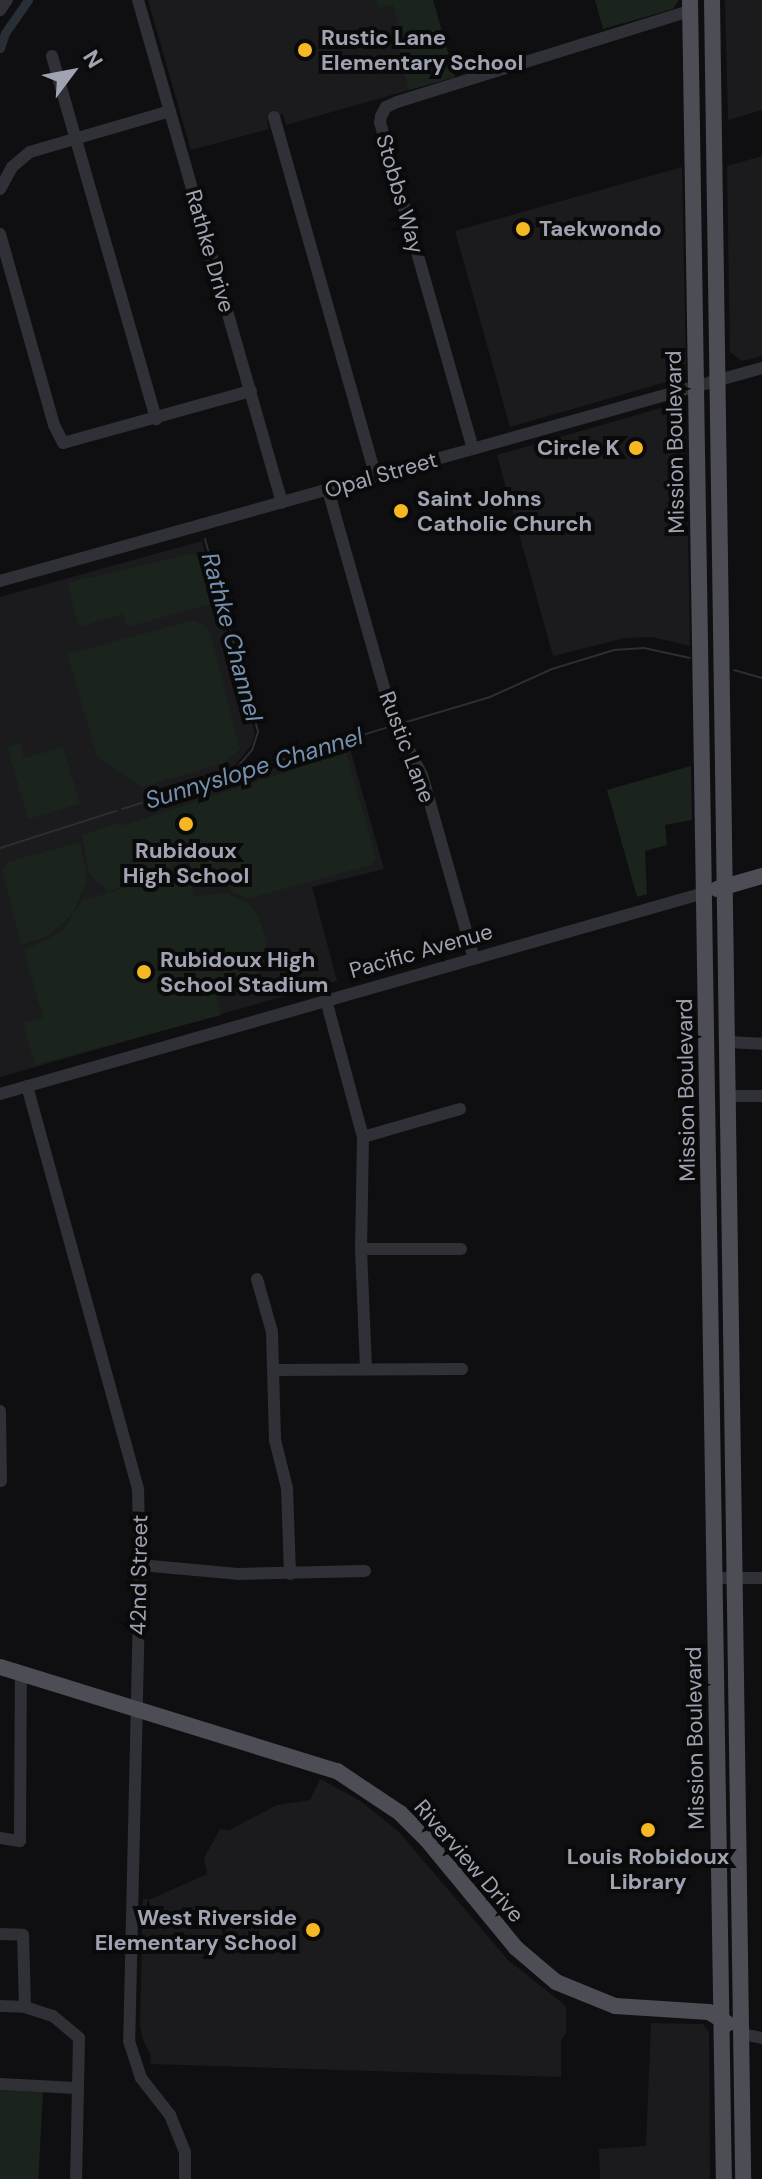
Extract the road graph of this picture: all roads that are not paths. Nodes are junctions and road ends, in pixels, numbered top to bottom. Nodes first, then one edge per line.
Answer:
1 (7, 0) edge
2 (138, 0) edge
3 (712, 0) edge
4 (690, 6) edge
5 (0, 10) edge
6 (52, 56) dead end
7 (170, 111) junction
8 (274, 117) dead end
9 (75, 137) junction
10 (0, 189) edge
11 (0, 234) edge
12 (762, 368) edge
13 (716, 380) junction
14 (695, 386) junction
15 (251, 391) junction
16 (156, 419) junction
17 (473, 449) junction
18 (376, 477) junction
19 (328, 490) junction
20 (282, 503) junction
21 (0, 581) edge
22 (762, 876) edge
23 (724, 888) junction
24 (704, 893) junction
25 (474, 959) junction
26 (326, 1000) junction
27 (727, 1042) junction
28 (762, 1044) edge
29 (27, 1086) junction
30 (0, 1094) edge
31 (727, 1096) junction
32 (762, 1096) edge
33 (460, 1109) dead end
34 (363, 1137) junction
35 (361, 1249) junction
36 (461, 1249) dead end
37 (257, 1279) dead end
38 (366, 1368) junction
39 (462, 1369) dead end
40 (275, 1370) junction
41 (0, 1411) edge
42 (1, 1481) edge
43 (140, 1565) junction
44 (365, 1571) dead end
45 (290, 1574) junction
46 (716, 1578) junction
47 (735, 1578) junction
48 (762, 1578) edge
49 (0, 1667) edge
50 (21, 1674) junction
51 (136, 1712) junction
52 (0, 1838) edge
53 (0, 1934) edge
54 (0, 2006) edge
55 (25, 2007) junction
56 (723, 2021) junction
57 (743, 2034) junction
58 (762, 2038) edge
59 (0, 2084) edge
60 (77, 2088) junction
61 (76, 2179) edge
62 (185, 2179) edge
63 (724, 2179) edge
64 (743, 2179) edge

1 - 5 street
2 - 7 street, Rathke Drive
3 - 13 main road, Mission Boulevard
4 - 14 main road, Mission Boulevard
4 - 17 street, Stobbs Way
6 - 9 street
7 - 9 street
7 - 15 street, Rathke Drive
8 - 18 street
9 - 10 street
9 - 16 street
11 - 16 street
12 - 13 street, Opal Street
13 - 14 street, Opal Street
13 - 23 main road, Mission Boulevard
14 - 17 street, Opal Street
14 - 24 main road, Mission Boulevard
15 - 16 street
15 - 20 street, Rathke Drive
17 - 18 street, Opal Street
18 - 19 street, Opal Street
19 - 20 street, Opal Street
19 - 25 street, Rustic Lane
20 - 21 street, Opal Street
22 - 23 main road, Pacific Avenue
23 - 24 main road, Pacific Avenue
23 - 27 main road, Mission Boulevard
24 - 25 street, Pacific Avenue
24 - 46 main road, Mission Boulevard
25 - 26 street, Pacific Avenue
26 - 29 street, Pacific Avenue
26 - 34 street
27 - 28 street
27 - 31 main road, Mission Boulevard
29 - 30 street, Pacific Avenue
29 - 43 street, 42nd Street
31 - 32 street
31 - 47 main road, Mission Boulevard
33 - 34 street
34 - 35 street
35 - 36 street
35 - 38 street
37 - 40 street
38 - 39 street
38 - 40 street
40 - 45 street
41 - 42 street
43 - 45 street
43 - 51 street, 42nd Street
44 - 45 street
46 - 47 street
46 - 56 main road, Mission Boulevard
47 - 48 street
47 - 57 main road, Mission Boulevard
49 - 50 main road, Riverview Drive
50 - 51 main road, Riverview Drive
50 - 52 street
51 - 56 main road, Riverview Drive
51 - 62 street, 42nd Street
53 - 55 street
54 - 55 street
55 - 60 street
56 - 57 main road, Riverview Drive
56 - 63 main road, Mission Boulevard
57 - 58 street, Riverview Drive
57 - 64 main road, Mission Boulevard
59 - 60 street
60 - 61 street

